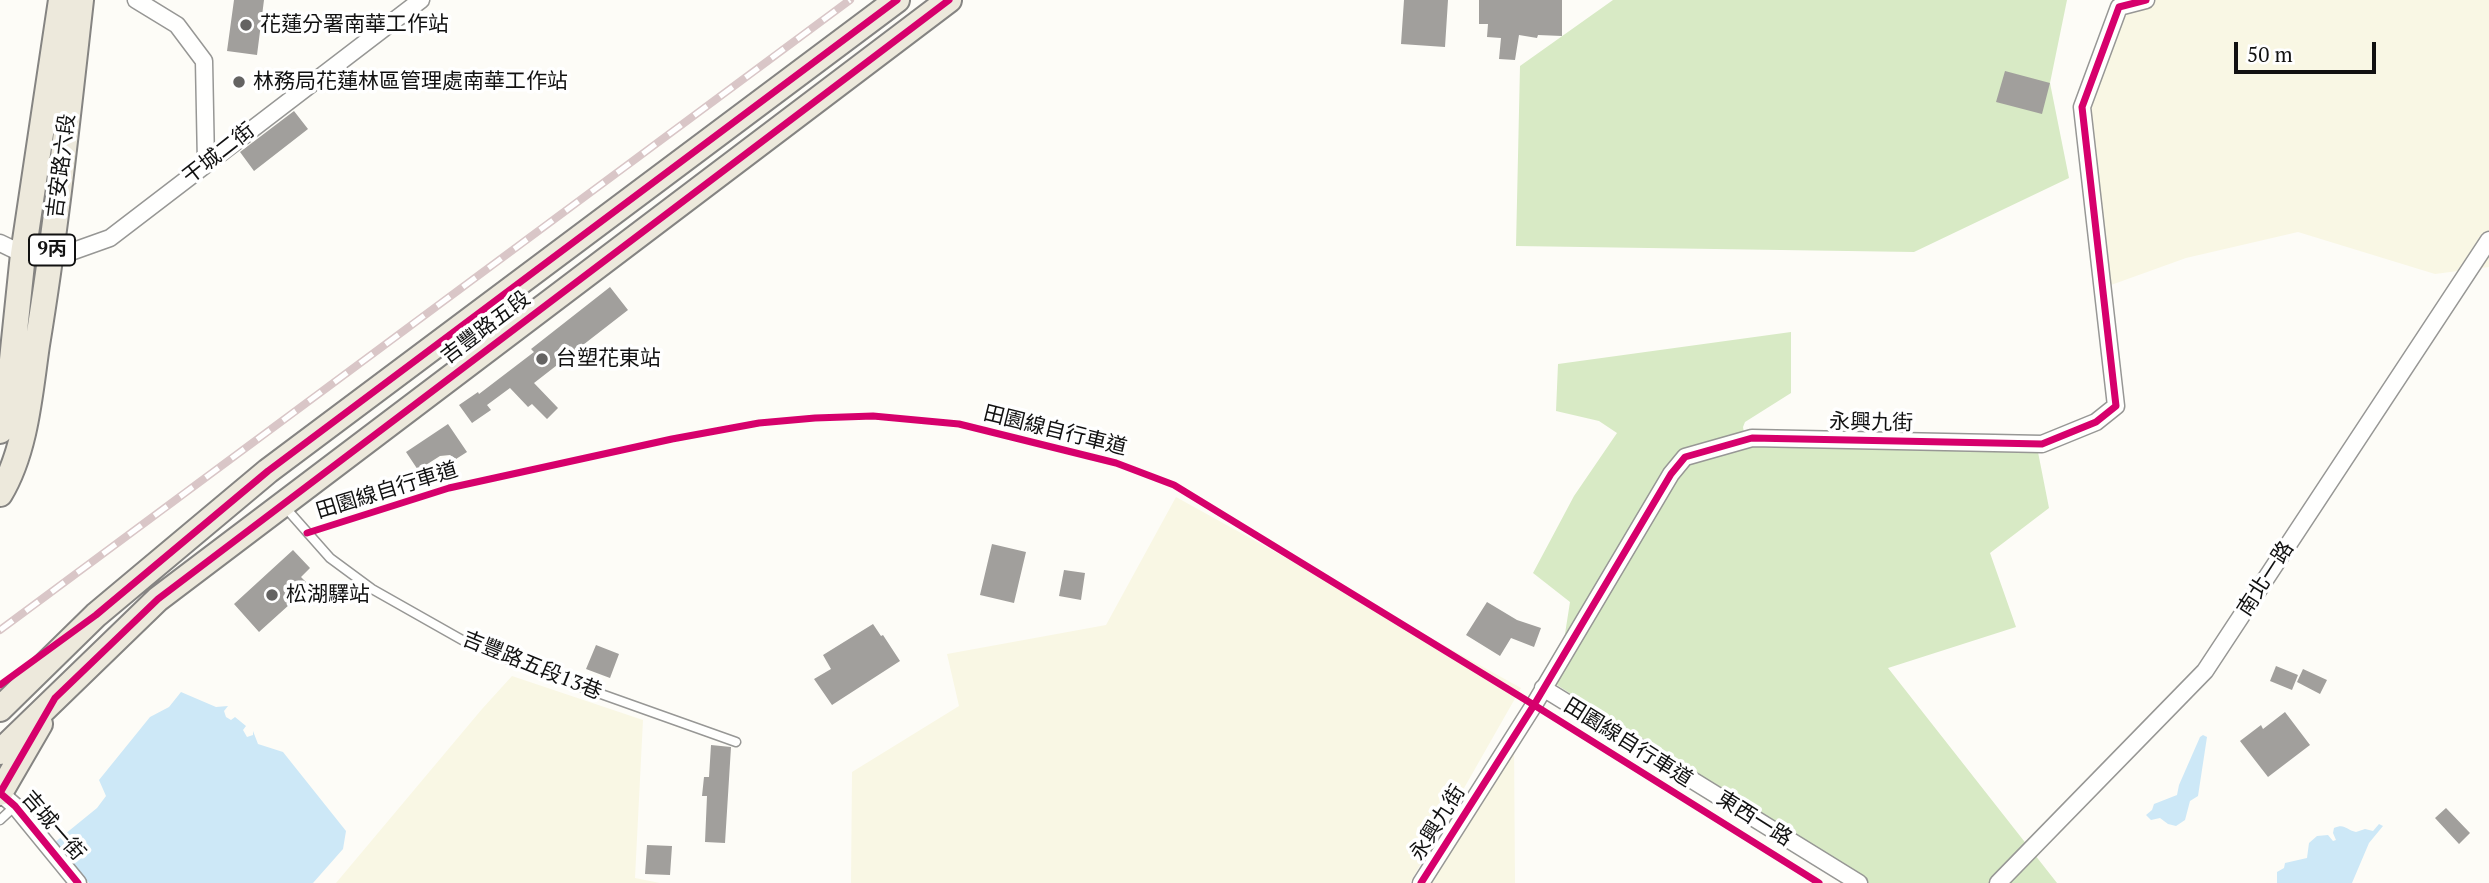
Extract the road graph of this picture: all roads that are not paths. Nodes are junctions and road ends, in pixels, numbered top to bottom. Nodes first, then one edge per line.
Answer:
1 (61, 0) edge
2 (81, 0) edge
3 (136, 0) edge
4 (421, 0) edge
5 (897, 0) edge
6 (949, 0) edge
7 (2146, 0) edge
8 (206, 163) junction
9 (2489, 240) edge
10 (0, 243) edge
11 (23, 254) junction
12 (51, 259) junction
13 (8, 415) edge
14 (0, 494) edge
15 (282, 504) junction
16 (96, 615) junction
17 (0, 685) edge
18 (1543, 688) junction
19 (55, 698) junction
20 (0, 709) edge
21 (736, 742) dead end
22 (0, 752) edge
23 (8, 800) edge
24 (0, 820) edge
25 (78, 883) edge
26 (1420, 883) edge
27 (1858, 883) edge
28 (1998, 883) edge

1 - 11 main road, 吉安路六段 / 9丙
2 - 12 main road, 吉安路六段 / 9丙
3 - 8 street
4 - 8 street, 干城二街
5 - 16 main road, 吉豐路五段
6 - 15 main road, 吉豐路五段
7 - 18 street, 永興九街
8 - 12 street, 干城二街
9 - 28 street, 南北一路
10 - 11 street, 干城二街
11 - 12 street, 干城二街
11 - 13 main road, 吉安路六段 / 9丙
12 - 13 main road, 吉安路六段 / 9丙
13 - 14 main road, 吉安路六段 / 9丙
15 - 19 main road, 吉豐路五段
15 - 21 lane, 吉豐路五段13巷
16 - 17 main road
16 - 20 main road, 吉豐路五段
18 - 26 street, 永興九街
18 - 27 street, 東西一路
19 - 22 main road, 吉豐路五段
19 - 23 main road
23 - 24 lane
23 - 25 street, 吉城一街

